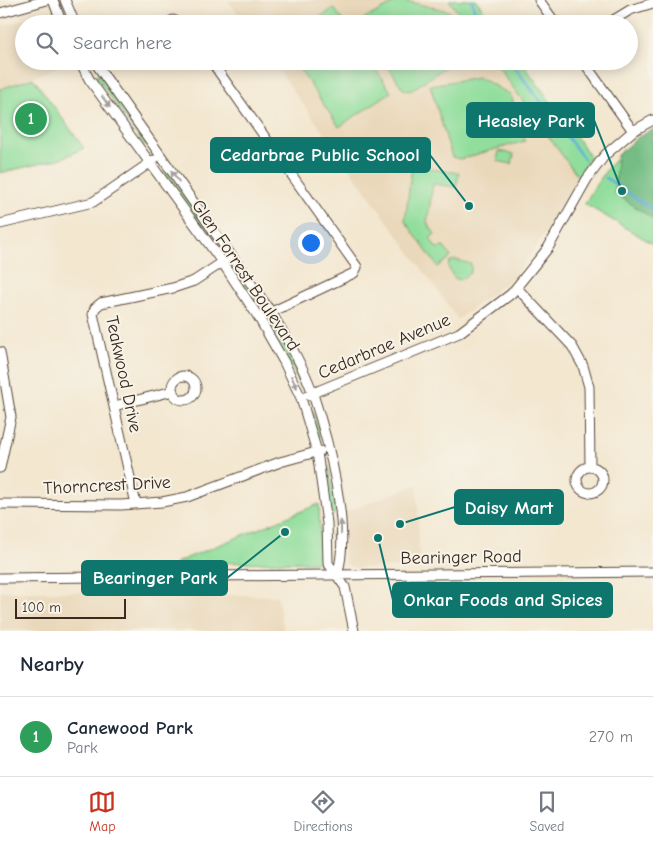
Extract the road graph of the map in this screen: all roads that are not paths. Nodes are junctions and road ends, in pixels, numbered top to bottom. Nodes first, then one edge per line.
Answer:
1 (47, 0) edge
2 (53, 0) edge
3 (65, 0) edge
4 (539, 0) edge
5 (646, 3) edge
6 (0, 13) edge
7 (59, 15) edge
8 (71, 15) edge
9 (550, 15) edge
10 (619, 15) edge
11 (84, 70) edge
12 (100, 70) edge
13 (217, 70) edge
14 (589, 70) edge
15 (653, 120) edge
16 (633, 132) junction
17 (161, 156) junction
18 (150, 164) junction
19 (0, 224) edge
20 (232, 257) junction
21 (222, 262) junction
22 (517, 288) junction
23 (272, 312) junction
24 (259, 318) junction
25 (0, 352) edge
26 (173, 391) dead end
27 (312, 394) junction
28 (301, 398) junction
29 (114, 406) junction
30 (328, 449) junction
31 (316, 452) junction
32 (590, 467) dead end
33 (0, 468) edge
34 (0, 504) edge
35 (136, 504) junction
36 (653, 572) edge
37 (337, 575) junction
38 (0, 578) edge
39 (354, 631) edge

1 - 6 street
2 - 7 street
3 - 8 street
4 - 9 street
5 - 10 street
11 -> 18 street, Glen Forrest Boulevard
12 - 17 street, Glen Forrest Boulevard
13 - 23 street
14 - 16 street
15 - 16 street, Cedarbrae Avenue
16 - 22 street, Cedarbrae Avenue
17 - 18 street
20 -> 17 street, Glen Forrest Boulevard
18 - 19 street
18 - 21 street, Glen Forrest Boulevard
20 - 21 street, Teakwood Drive
20 - 23 street, Glen Forrest Boulevard
21 - 24 street, Glen Forrest Boulevard
21 - 29 street, Teakwood Drive
22 - 27 street, Cedarbrae Avenue
22 - 32 street
23 - 24 street
23 - 27 street, Glen Forrest Boulevard
24 -> 28 street, Glen Forrest Boulevard
25 - 33 street
26 - 29 street
27 - 28 street, Cedarbrae Avenue
27 - 30 street, Glen Forrest Boulevard
28 - 31 street, Glen Forrest Boulevard
29 - 35 street, Teakwood Drive
30 - 31 street, Thorncrest Drive
37 -> 30 street, Glen Forrest Boulevard
31 - 35 street, Thorncrest Drive
31 - 37 street, Glen Forrest Boulevard
34 - 35 street, Thorncrest Drive
36 - 37 street, Bearinger Road
37 - 38 street, Bearinger Road
37 - 39 street

